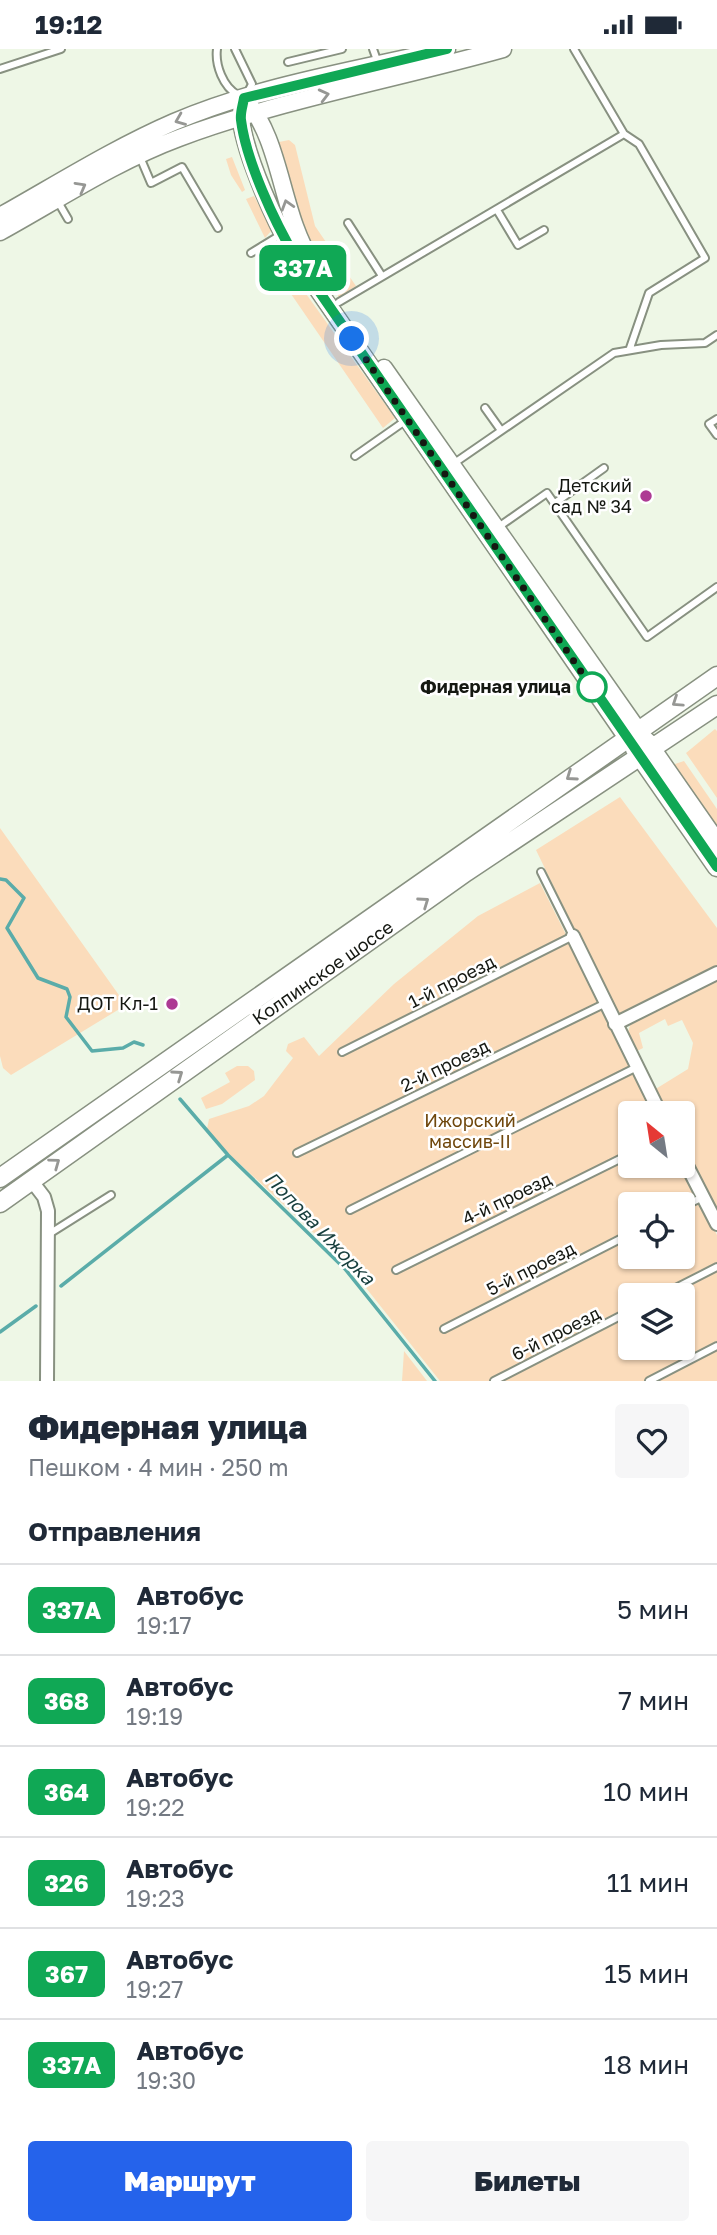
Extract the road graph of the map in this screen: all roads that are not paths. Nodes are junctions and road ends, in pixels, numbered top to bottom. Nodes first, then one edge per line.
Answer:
1 (61, 49) edge
2 (217, 49) edge
3 (235, 49) edge
4 (342, 49) edge
5 (447, 49) edge
6 (503, 49) edge
7 (574, 49) edge
8 (376, 57) edge
9 (288, 62) dead end
10 (0, 69) edge
11 (244, 98) junction
12 (258, 113) junction
13 (241, 118) junction
14 (624, 135) junction
15 (139, 155) junction
16 (57, 200) junction
17 (497, 210) junction
18 (0, 216) edge
19 (68, 219) dead end
20 (348, 223) dead end
21 (218, 228) dead end
22 (544, 230) dead end
23 (0, 232) edge
24 (282, 234) junction
25 (251, 253) dead end
26 (382, 277) junction
27 (339, 302) junction
28 (717, 335) edge
29 (630, 348) junction
30 (485, 408) dead end
31 (411, 417) junction
32 (717, 419) edge
33 (500, 429) junction
34 (717, 435) edge
35 (355, 456) dead end
36 (604, 468) dead end
37 (447, 469) junction
38 (555, 503) junction
39 (491, 533) junction
40 (717, 587) edge
41 (717, 676) edge
42 (717, 705) edge
43 (632, 734) junction
44 (646, 753) junction
45 (717, 843) edge
46 (717, 867) edge
47 (541, 872) dead end
48 (573, 936) junction
49 (717, 972) edge
50 (606, 1003) junction
51 (615, 1024) junction
52 (342, 1052) dead end
53 (637, 1067) junction
54 (654, 1101) edge
55 (297, 1153) dead end
56 (618, 1160) edge
57 (0, 1178) edge
58 (694, 1178) edge
59 (31, 1180) junction
60 (111, 1195) dead end
61 (704, 1197) junction
62 (695, 1201) edge
63 (0, 1203) edge
64 (350, 1210) dead end
65 (717, 1224) edge
66 (49, 1234) junction
67 (618, 1240) edge
68 (717, 1267) edge
69 (396, 1270) dead end
70 (686, 1283) edge
71 (618, 1317) edge
72 (444, 1329) dead end
73 (717, 1346) edge
74 (47, 1381) edge
75 (494, 1381) edge
76 (649, 1381) edge

1 - 10 lane
2 - 11 lane
3 - 11 lane
4 - 9 lane
5 - 8 street
12 -> 6 street
7 - 14 lane
8 - 11 street
11 - 12 street
11 - 13 street
11 -> 18 street
12 - 13 street
27 -> 12 street
13 - 15 street
13 - 24 street
14 - 17 lane
14 - 29 lane
16 -> 15 street
15 - 21 lane
16 - 19 lane
16 - 23 street
17 - 22 lane
17 - 26 lane
20 - 26 lane
24 - 25 lane
24 - 31 street
26 - 27 lane
27 - 31 street
28 - 29 lane
29 - 33 lane
30 - 33 lane
31 - 35 lane
31 - 37 street
32 - 34 lane
33 - 37 lane
36 - 38 lane
37 - 39 street
38 - 39 lane
38 - 40 lane
39 - 43 street
41 -> 43 main road, Колпинское шоссе
42 - 44 main road, Колпинское шоссе
43 - 44 main road
43 -> 57 main road, Колпинское шоссе
44 - 45 main road
44 - 46 main road
59 -> 44 main road, Колпинское шоссе
47 - 48 lane
48 - 50 street
48 - 52 lane, 1-й проезд
49 - 51 street
50 - 51 street
50 - 55 lane, 2-й проезд
51 - 53 street
53 - 54 street
53 - 64 lane
56 - 69 lane, 4-й проезд
58 - 61 street
59 - 63 main road, Колпинское шоссе
59 - 66 street
60 - 66 lane
61 - 62 lane
61 - 65 street
66 - 74 street
67 - 72 lane, 5-й проезд
68 - 70 lane
71 - 75 lane, 6-й проезд
73 - 76 lane

